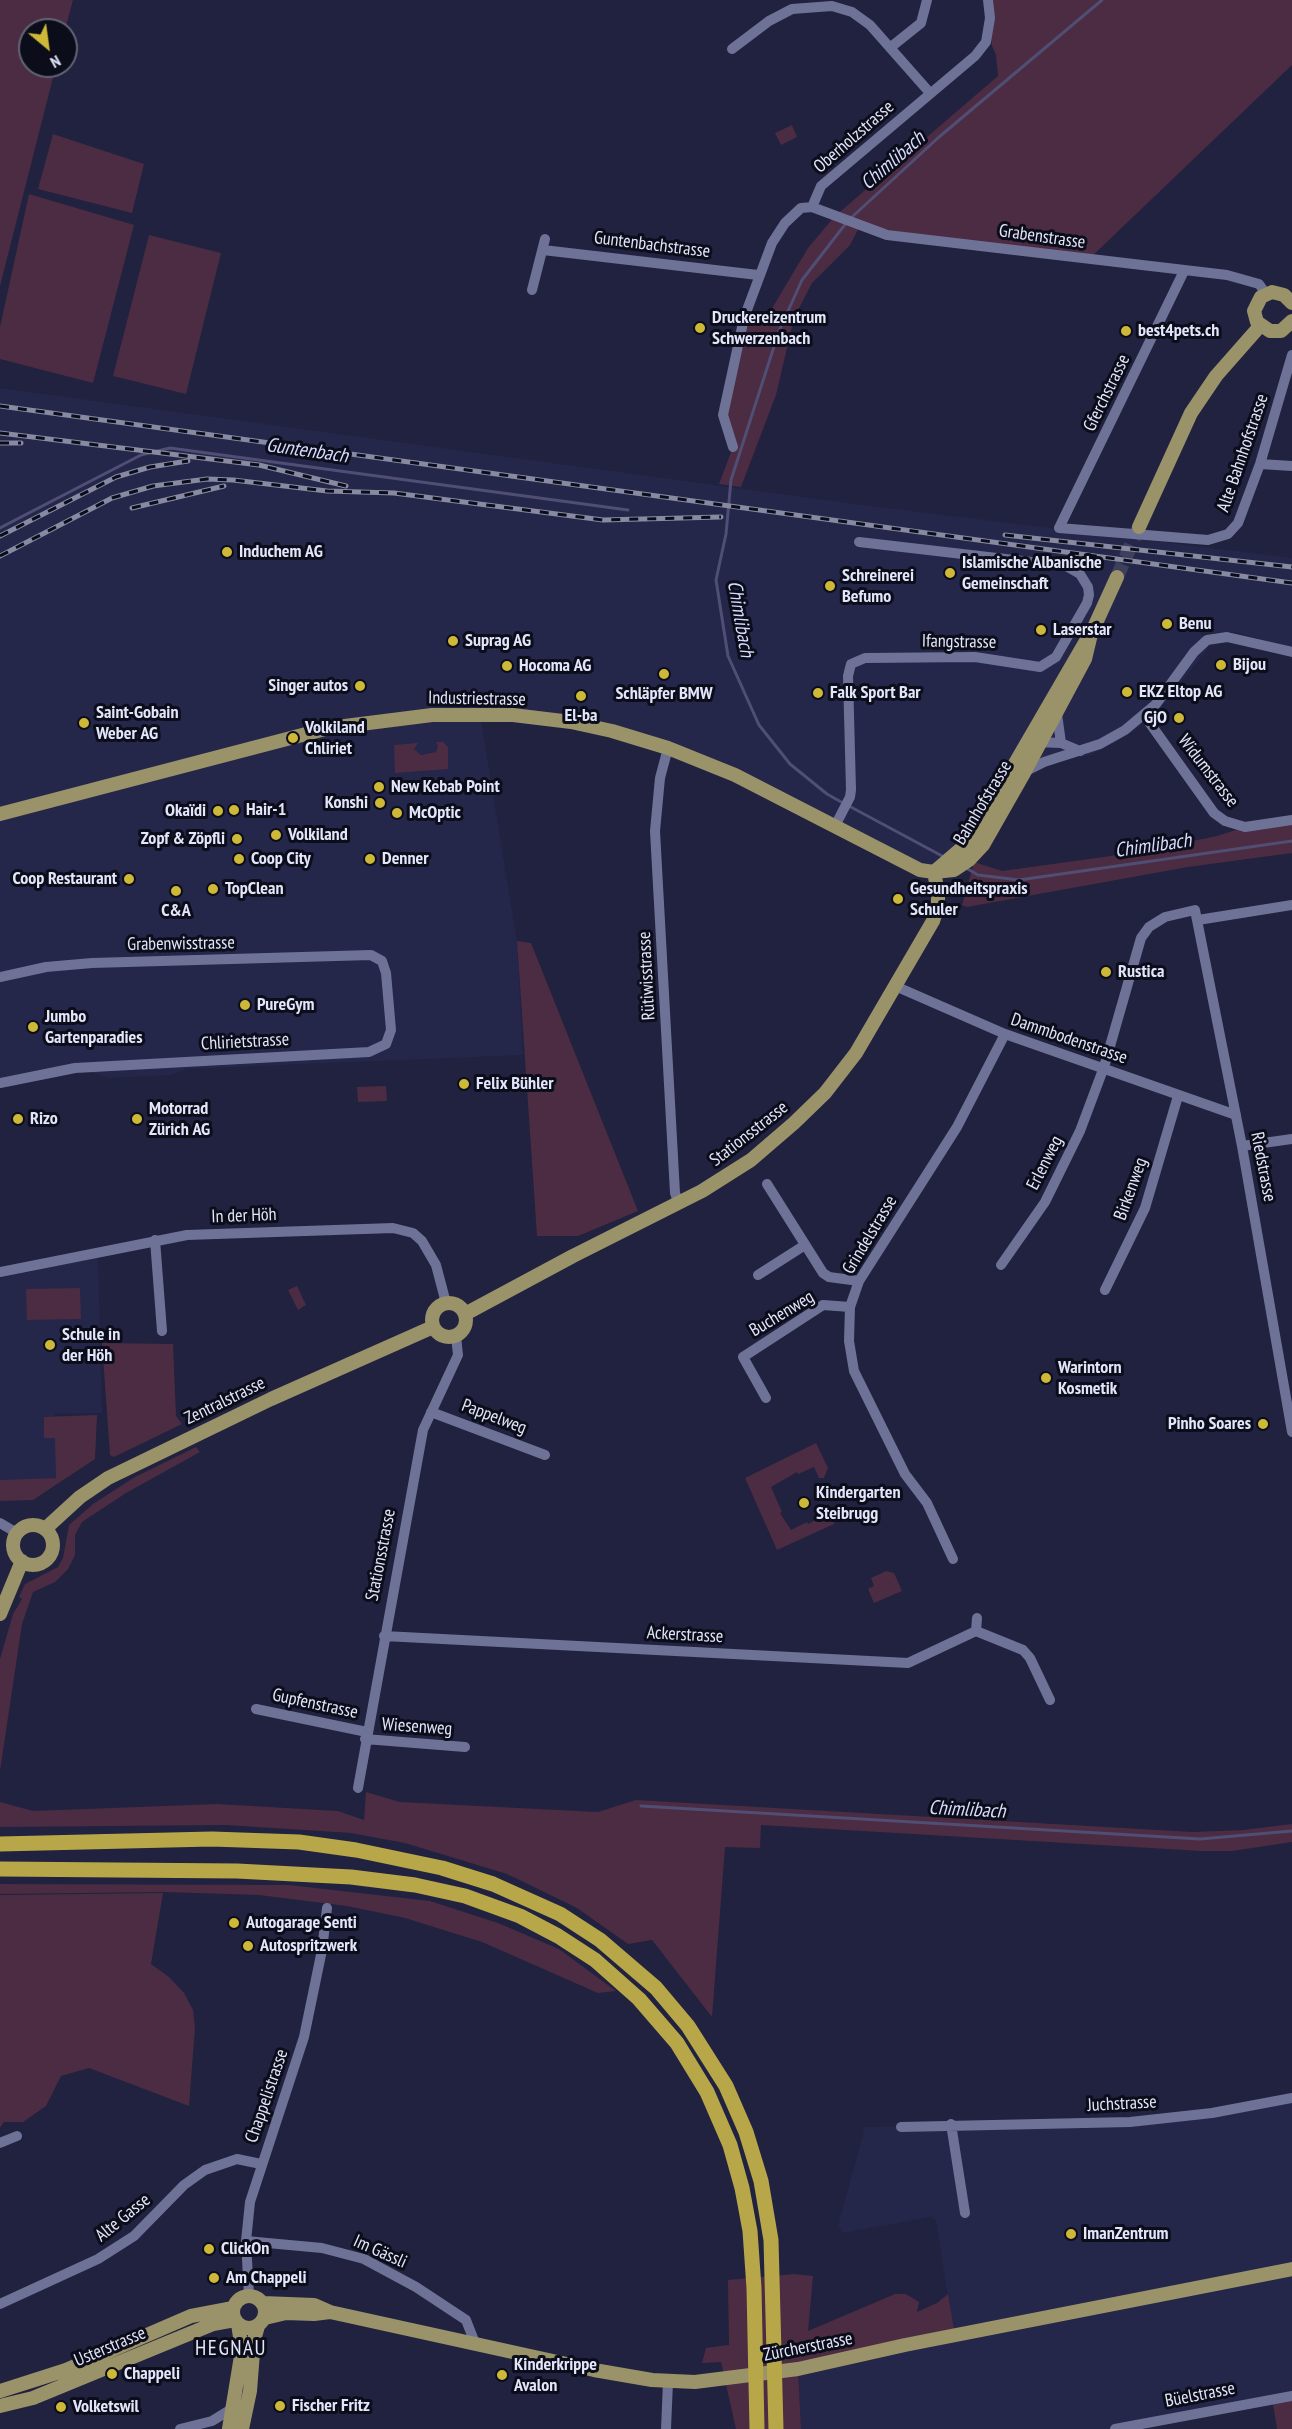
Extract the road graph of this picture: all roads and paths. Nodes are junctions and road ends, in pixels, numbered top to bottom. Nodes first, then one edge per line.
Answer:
1 (927, 0) edge
2 (988, 0) edge
3 (891, 47) junction
4 (732, 49) dead end
5 (930, 93) junction
6 (812, 207) junction
7 (1184, 271) junction
8 (758, 275) junction
9 (532, 290) dead end
10 (1266, 294) junction
11 (1292, 303) edge
12 (1260, 326) junction
13 (1290, 329) edge
14 (1292, 355) edge
15 (733, 447) dead end
16 (1260, 464) junction
17 (1292, 466) edge
18 (1139, 527) tunnel mouth
19 (1059, 528) joint
20 (859, 542) dead end
21 (1117, 577) tunnel mouth
22 (1092, 633) junction
23 (1292, 652) edge
24 (1057, 712) junction
25 (1144, 716) junction
26 (1033, 738) junction
27 (1061, 743) junction
28 (668, 748) junction
29 (1080, 751) junction
30 (1059, 758) junction
31 (1024, 772) junction
32 (0, 814) edge
33 (838, 820) junction
34 (1292, 820) edge
35 (964, 857) junction
36 (943, 868) junction
37 (1292, 905) edge
38 (1196, 915) junction
39 (363, 955) joint
40 (0, 977) edge
41 (895, 986) junction
42 (1005, 1034) junction
43 (1104, 1067) junction
44 (0, 1083) edge
45 (1178, 1096) junction
46 (1236, 1115) junction
47 (1292, 1139) edge
48 (1242, 1146) junction
49 (767, 1184) dead end
50 (679, 1203) junction
51 (155, 1240) junction
52 (805, 1245) junction
53 (1001, 1265) dead end
54 (0, 1272) edge
55 (758, 1275) dead end
56 (859, 1281) junction
57 (1105, 1290) dead end
58 (446, 1303) junction
59 (850, 1307) junction
60 (465, 1314) junction
61 (433, 1327) junction
62 (162, 1331) dead end
63 (456, 1336) junction
64 (1287, 1369) edge
65 (766, 1398) dead end
66 (431, 1412) junction
67 (1292, 1432) edge
68 (545, 1455) dead end
69 (0, 1523) edge
70 (45, 1529) junction
71 (17, 1533) junction
72 (953, 1559) dead end
73 (22, 1561) junction
74 (0, 1614) edge
75 (977, 1618) dead end
76 (976, 1631) junction
77 (384, 1636) junction
78 (1050, 1701) dead end
79 (256, 1709) dead end
80 (366, 1735) junction
81 (465, 1747) dead end
82 (358, 1788) dead end
83 (0, 1844) edge
84 (0, 1869) edge
85 (327, 1908) dead end
86 (1292, 2098) edge
87 (951, 2124) junction
88 (901, 2127) dead end
89 (17, 2136) dead end
90 (0, 2143) edge
91 (261, 2164) junction
92 (965, 2214) dead end
93 (246, 2241) junction
94 (1292, 2269) edge
95 (249, 2296) junction
96 (263, 2303) junction
97 (0, 2304) edge
98 (330, 2312) junction
99 (235, 2317) junction
100 (261, 2322) junction
101 (476, 2343) junction
102 (668, 2382) junction
103 (0, 2391) edge
104 (1292, 2396) edge
105 (0, 2406) edge
106 (232, 2408) junction
107 (216, 2425) edge
108 (180, 2429) edge
109 (229, 2429) edge
110 (242, 2429) edge
111 (666, 2429) edge
112 (757, 2429) edge
113 (776, 2429) edge
114 (1114, 2429) edge

1 - 3 street
2 - 5 street, Oberholzstrasse
3 - 4 street
3 - 5 street
5 - 6 street, Oberholzstrasse
6 - 7 street, Grabenstrasse
6 - 8 street
7 - 10 street, Grabenstrasse
7 - 19 street, Gferchstrasse
8 - 9 street, Guntenbachstrasse
8 - 15 street
10 - 11 main road
10 - 12 main road
12 - 13 main road
12 - 18 main road
14 - 16 street, Alte Bahnhofstrasse
16 - 17 street
16 - 19 street, Alte Bahnhofstrasse
20 - 33 street, Ifangstrasse
21 - 22 main road, Bahnhofstrasse
22 - 24 main road, Bahnhofstrasse
22 - 26 main road, Bahnhofstrasse
23 - 25 street
24 - 26 main road, Bahnhofstrasse
24 - 27 street
25 - 29 street
25 - 34 street, Widumstrasse
26 - 27 street
26 - 30 street
26 - 31 main road, Bahnhofstrasse
26 - 35 main road, Bahnhofstrasse
27 - 29 street
28 - 32 main road, Industriestrasse
28 - 33 main road, Industriestrasse
28 - 50 street, Rütiwisstrasse
29 - 30 street
30 - 31 street
31 - 35 main road, Bahnhofstrasse
33 - 36 main road, Industriestrasse
35 - 36 main road, Bahnhofstrasse
36 - 41 main road, Stationsstrasse
37 - 38 street, Erlenweg
38 - 43 street, Erlenweg
38 - 46 street, Riedstrasse
39 - 40 street, Grabenwisstrasse
39 - 44 street, Chlirietstrasse
41 - 42 street, Dammbodenstrasse
41 - 50 main road, Stationsstrasse
42 - 43 street, Dammbodenstrasse
42 - 56 street, Grindelstrasse
43 - 45 street, Dammbodenstrasse
43 - 53 street, Erlenweg
45 - 46 street, Dammbodenstrasse
45 - 57 street, Birkenweg
46 - 48 street, Riedstrasse
47 - 48 street
48 - 64 street, Riedstrasse
49 - 52 street
50 - 60 main road, Stationsstrasse
51 - 54 street, In der Höh
51 - 58 street, In der Höh
51 - 62 street
52 - 55 street
52 - 56 street
56 - 59 street, Grindelstrasse
58 - 60 main road
58 - 61 main road
59 - 65 street, Buchenweg
59 - 72 street, Grindelstrasse
60 - 63 main road
61 - 63 main road
61 - 70 main road, Zentralstrasse
63 - 66 street, Stationsstrasse
64 - 67 street, Riedstrasse
66 - 68 street, Pappelweg
66 - 77 street, Stationsstrasse
69 - 71 street
70 - 71 main road
70 - 73 main road
71 - 73 main road
73 - 74 main road
75 - 76 street
76 - 77 street, Ackerstrasse
76 - 78 street
77 - 80 street, Stationsstrasse
79 - 80 street, Gupfenstrasse
80 - 81 street, Wiesenweg
80 - 82 street, Stationsstrasse
83 - 113 highway
84 - 112 highway
85 - 91 street, Chappelistrasse
86 - 87 street, Juchstrasse
87 - 88 street, Juchstrasse
87 - 92 street
89 - 90 street
91 - 93 street, Chappelistrasse
91 - 97 street, Alte Gasse
93 - 95 street, Chappelistrasse
93 - 101 street, Im Gässli
94 - 102 main road, Zürcherstrasse
95 - 96 main road
95 - 99 main road
96 - 98 main road, Zürcherstrasse
96 - 100 main road
98 - 100 main road, Zürcherstrasse
98 - 101 main road, Zürcherstrasse
99 - 100 main road
99 - 103 main road, Usterstrasse
99 - 105 main road, Usterstrasse
99 - 106 main road
100 - 110 main road
101 - 102 main road, Zürcherstrasse
102 - 111 street
104 - 114 street, Büelstrasse
106 - 107 street
106 - 109 main road
107 - 108 street

